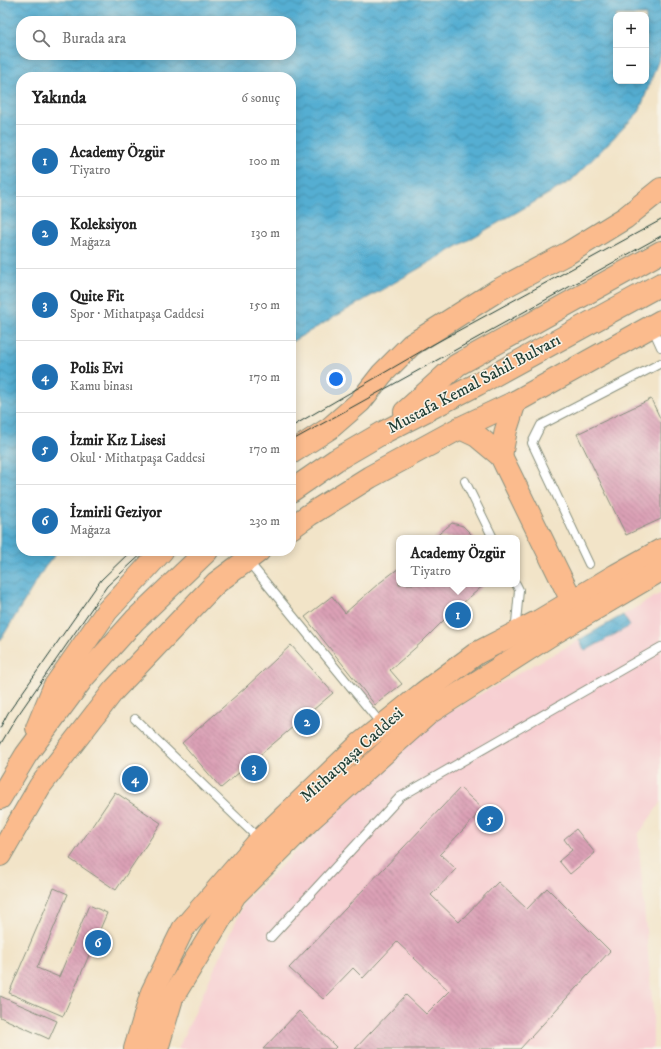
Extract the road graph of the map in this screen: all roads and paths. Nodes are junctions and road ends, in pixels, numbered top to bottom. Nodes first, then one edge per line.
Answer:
1 (661, 190) edge
2 (661, 252) edge
3 (661, 284) edge
4 (656, 324) edge
5 (661, 347) edge
6 (661, 363) edge
7 (515, 402) junction
8 (460, 428) junction
9 (384, 432) junction
10 (296, 450) edge
11 (501, 456) junction
12 (465, 481) dead end
13 (296, 488) edge
14 (296, 524) edge
15 (492, 535) edge
16 (661, 550) edge
17 (157, 556) edge
18 (202, 556) edge
19 (252, 556) edge
20 (254, 556) edge
21 (589, 564) dead end
22 (661, 570) edge
23 (518, 587) edge
24 (576, 609) junction
25 (512, 635) junction
26 (661, 648) edge
27 (135, 719) dead end
28 (383, 726) junction
29 (26, 755) junction
30 (0, 798) edge
31 (260, 840) junction
32 (0, 855) edge
33 (271, 937) dead end
34 (135, 1049) edge
35 (157, 1049) edge

1 - 10 main road
2 - 9 main road
3 - 9 main road, Mustafa Kemal Sahil Bulvarı
4 - 5 lane
4 - 7 main road, Mustafa Kemal Sahil Bulvarı
6 - 21 lane
7 - 8 main road, Mustafa Kemal Sahil Bulvarı
7 - 11 main road
8 - 11 main road
8 - 14 main road, Mustafa Kemal Sahil Bulvarı
9 - 13 main road, Mustafa Kemal Sahil Bulvarı
11 - 24 main road
12 - 15 lane
16 - 24 main road, Mithatpaşa Caddesi
17 - 29 main road
18 - 29 main road
19 - 32 main road
20 - 28 lane
22 - 24 main road, Mithatpaşa Caddesi
23 - 25 lane
24 - 25 main road, Mithatpaşa Caddesi
24 - 35 main road, Mithatpaşa Caddesi
25 - 28 main road, Mithatpaşa Caddesi
26 - 33 lane
27 - 31 lane
28 - 31 main road, Mithatpaşa Caddesi
29 - 30 main road
31 - 34 main road, Mithatpaşa Caddesi

